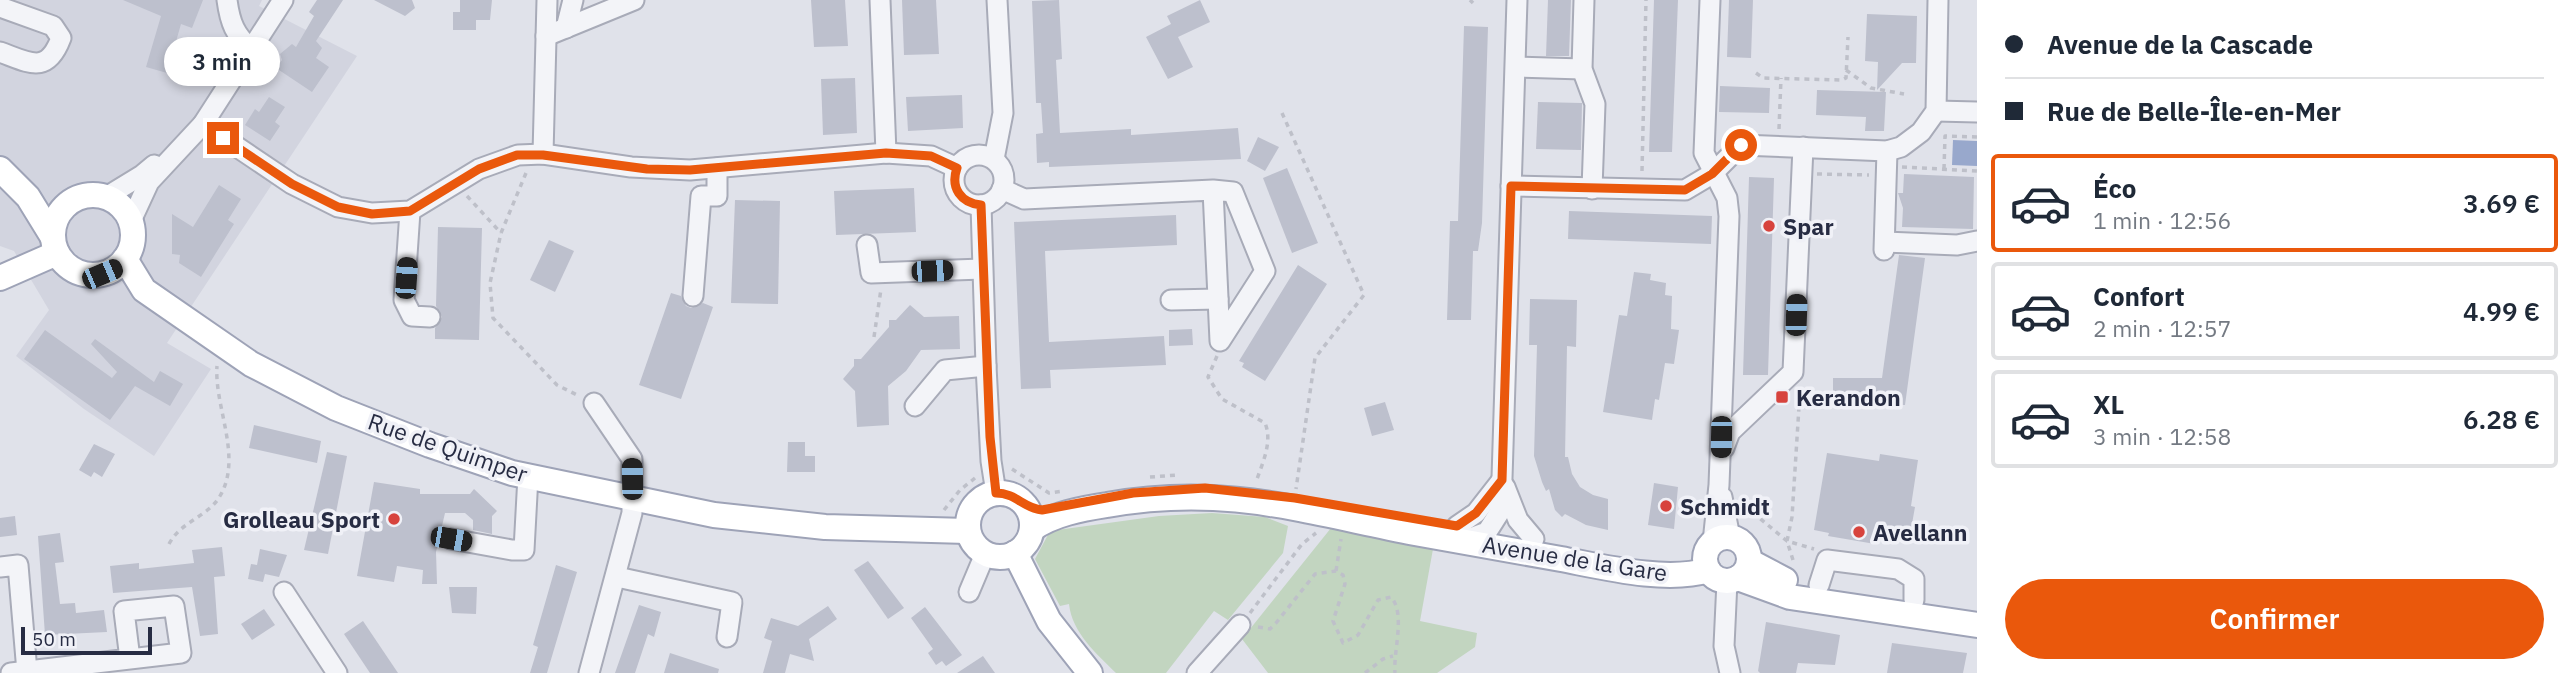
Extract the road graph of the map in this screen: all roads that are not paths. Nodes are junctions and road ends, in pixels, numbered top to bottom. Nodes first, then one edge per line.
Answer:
1 (228, 0) edge
2 (273, 0) edge
3 (283, 0) edge
4 (547, 0) edge
5 (573, 0) edge
6 (880, 0) edge
7 (997, 0) edge
8 (1517, 0) edge
9 (1584, 0) edge
10 (1710, 0) edge
11 (1938, 0) edge
12 (632, 1) edge
13 (0, 7) edge
14 (566, 28) junction
15 (546, 36) junction
16 (249, 48) junction
17 (0, 52) edge
18 (1516, 67) junction
19 (1582, 69) junction
20 (1936, 111) junction
21 (1977, 112) edge
22 (203, 124) junction
23 (1803, 147) junction
24 (886, 153) junction
25 (543, 155) junction
26 (1881, 156) junction
27 (994, 159) junction
28 (717, 168) junction
29 (957, 168) junction
30 (0, 169) edge
31 (1712, 174) junction
32 (1511, 186) junction
33 (1002, 189) junction
34 (1592, 189) junction
35 (1213, 190) junction
36 (28, 197) junction
37 (106, 197) junction
38 (67, 204) junction
39 (981, 205) junction
40 (410, 211) junction
41 (131, 221) junction
42 (1977, 241) edge
43 (55, 245) junction
44 (867, 245) dead end
45 (125, 259) junction
46 (982, 269) junction
47 (102, 274) junction
48 (0, 278) edge
49 (693, 296) dead end
50 (1218, 299) junction
51 (1171, 300) dead end
52 (430, 317) dead end
53 (225, 354) junction
54 (986, 366) junction
55 (593, 403) road end
56 (915, 406) dead end
57 (1720, 463) junction
58 (528, 476) junction
59 (1502, 480) junction
60 (996, 493) junction
61 (632, 498) junction
62 (1030, 519) junction
63 (967, 531) junction
64 (1487, 532) junction
65 (1460, 534) junction
66 (451, 539) dead end
67 (1534, 539) junction
68 (985, 554) junction
69 (1015, 554) junction
70 (1724, 560) junction
71 (0, 567) edge
72 (617, 577) junction
73 (1819, 586) junction
74 (284, 592) dead end
75 (969, 592) dead end
76 (1914, 600) junction
77 (1977, 612) edge
78 (1242, 623) road end
79 (1977, 625) edge
80 (727, 637) dead end
81 (131, 659) dead end
82 (19, 672) edge
83 (337, 673) edge
84 (589, 673) edge
85 (1090, 673) edge
86 (1197, 673) edge
87 (1730, 673) edge

1 - 16 street
2 - 16 street
3 - 16 street
4 - 15 street
5 - 14 street
6 - 24 street
7 - 27 street
8 - 18 street
9 - 19 street
10 - 31 street
11 - 20 street
12 - 14 street
13 - 17 street
14 - 15 street
15 - 25 street
16 - 22 street
16 - 37 street
18 - 19 street
18 - 32 street
19 - 34 street
20 - 21 street
20 - 26 street
22 - 40 street
22 - 41 street
23 - 26 street
23 - 31 street
23 - 57 street
24 - 28 street
24 - 29 street
25 - 28 street
25 - 40 street
26 - 42 street
27 - 29 street
27 - 33 street
28 - 49 street
29 - 39 street
30 - 36 main road
31 - 34 street
31 - 57 street
32 - 34 street
32 - 59 street
33 - 35 street
33 - 39 street
35 - 50 street
35 - 50 street
36 - 38 main road
36 - 43 main road
37 - 38 main road
37 - 41 main road
38 - 43 main road
39 - 46 street
40 - 52 street
41 - 45 main road
43 - 47 main road
43 - 48 main road
44 - 46 street
45 - 47 main road
45 - 53 main road, Rue de Quimper
46 - 54 street
47 - 53 main road, Rue de Quimper
50 - 51 street
53 - 58 main road, Rue de Quimper
54 - 56 street
54 - 60 street
55 - 61 street
57 - 70 street
58 - 61 main road, Rue de Quimper
58 - 66 street
59 - 64 street
59 - 65 street
59 - 67 street
60 - 62 main road
60 - 63 main road
61 - 63 main road, Rue de Quimper
61 - 72 street
62 - 65 main road, Avenue de la Gare
62 - 65 main road, Avenue de la Gare
62 - 69 main road
63 - 68 main road
64 - 65 main road, Avenue de la Gare
64 - 67 main road, Avenue de la Gare
65 - 70 main road, Avenue de la Gare
67 - 70 main road, Avenue de la Gare
68 - 69 main road
68 - 75 street
69 - 85 main road
70 - 73 main road
70 - 79 main road, Avenue de la Gare
70 - 87 street
71 - 82 street
72 - 80 street
72 - 84 street
73 - 76 main road
73 - 76 street
74 - 83 street
76 - 77 main road
78 - 86 street
81 - 82 street

